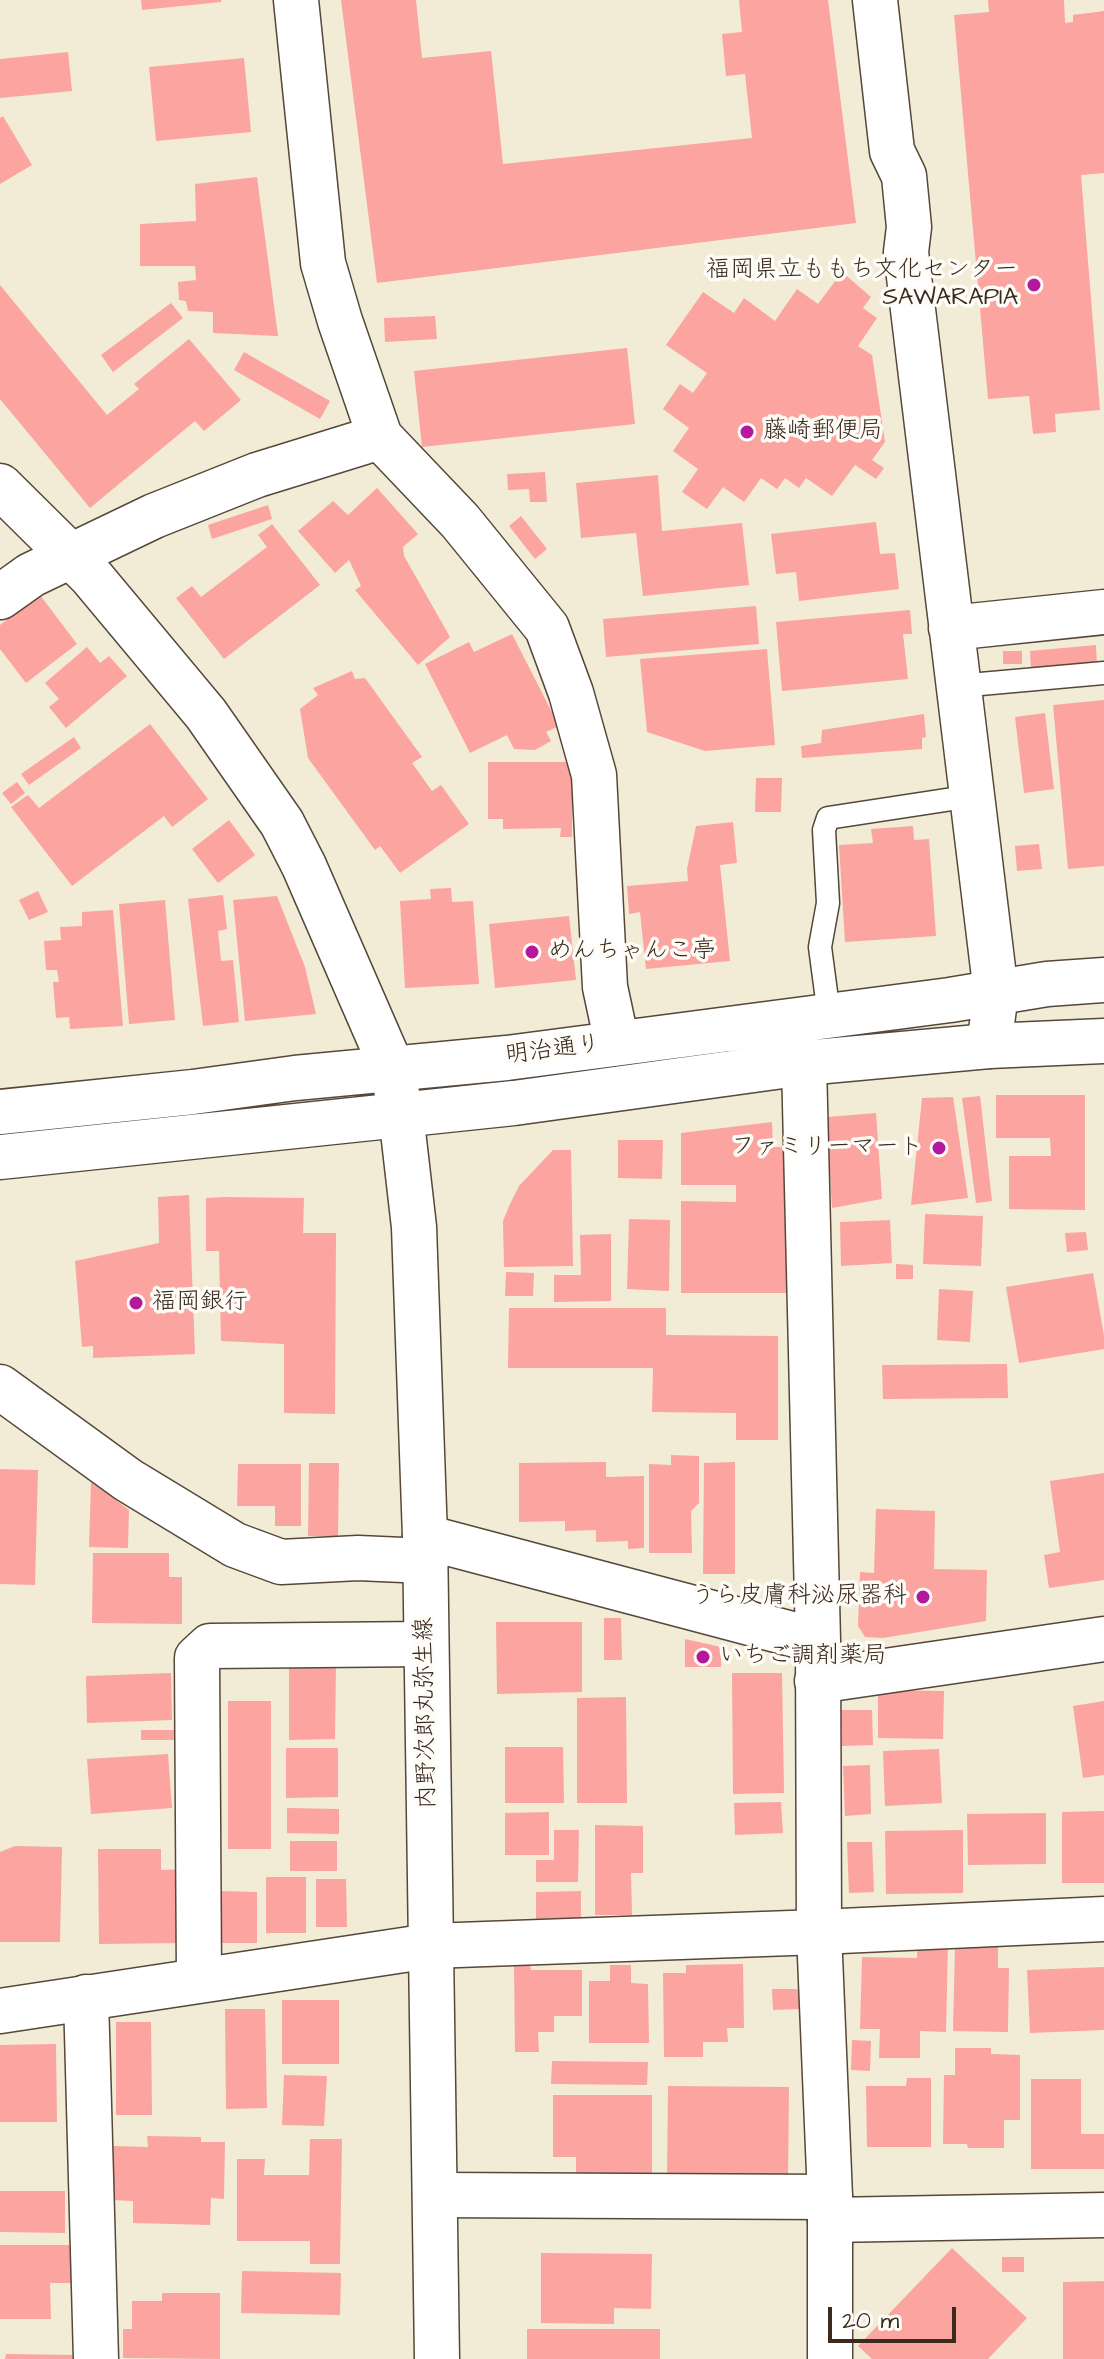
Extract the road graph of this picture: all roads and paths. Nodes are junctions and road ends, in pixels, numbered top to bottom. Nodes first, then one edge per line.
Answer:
1 (296, 0) edge
2 (875, 0) edge
3 (380, 437) junction
4 (0, 486) edge
5 (71, 557) junction
6 (0, 597) edge
7 (1104, 612) edge
8 (951, 628) junction
9 (1104, 673) edge
10 (958, 686) junction
11 (972, 796) junction
12 (1104, 980) edge
13 (996, 993) junction
14 (829, 1015) junction
15 (1104, 1041) edge
16 (617, 1043) junction
17 (989, 1046) junction
18 (804, 1063) junction
19 (392, 1068) junction
20 (0, 1112) edge
21 (401, 1114) junction
22 (0, 1157) edge
23 (0, 1387) edge
24 (426, 1549) junction
25 (1104, 1639) edge
26 (426, 1644) junction
27 (818, 1661) junction
28 (1104, 1919) edge
29 (819, 1932) junction
30 (430, 1946) junction
31 (199, 1980) junction
32 (86, 1997) junction
33 (0, 2011) edge
34 (435, 2195) junction
35 (830, 2209) junction
36 (1104, 2215) edge
37 (96, 2359) edge
38 (437, 2359) edge
39 (830, 2359) edge

1 - 3 street
2 - 8 street
3 - 5 street
3 - 16 street
4 - 5 street, 内野次郎丸弥生線
5 - 6 street
5 - 19 street, 内野次郎丸弥生線
7 - 8 street
8 - 10 street
9 - 10 lane
10 - 11 street
11 - 13 street
11 - 14 lane
12 - 13 street, 明治通り
13 - 14 street, 明治通り
13 - 17 street
14 - 16 street, 明治通り
15 - 17 street, 明治通り
16 - 19 street, 明治通り
17 - 18 street, 明治通り
18 - 21 street, 明治通り
18 - 27 street
19 - 20 street, 明治通り
19 - 21 street, 内野次郎丸弥生線
21 - 22 street, 明治通り
21 - 24 street, 内野次郎丸弥生線
23 - 24 street
24 - 26 street, 内野次郎丸弥生線
24 - 27 street
25 - 27 street
26 - 30 street, 内野次郎丸弥生線
26 - 31 street
27 - 29 street
28 - 29 street
29 - 30 street
29 - 35 street
30 - 31 street
30 - 34 street, 内野次郎丸弥生線
31 - 32 street
32 - 33 street
32 - 37 street
34 - 35 street
34 - 38 street, 内野次郎丸弥生線
35 - 36 street
35 - 39 street

